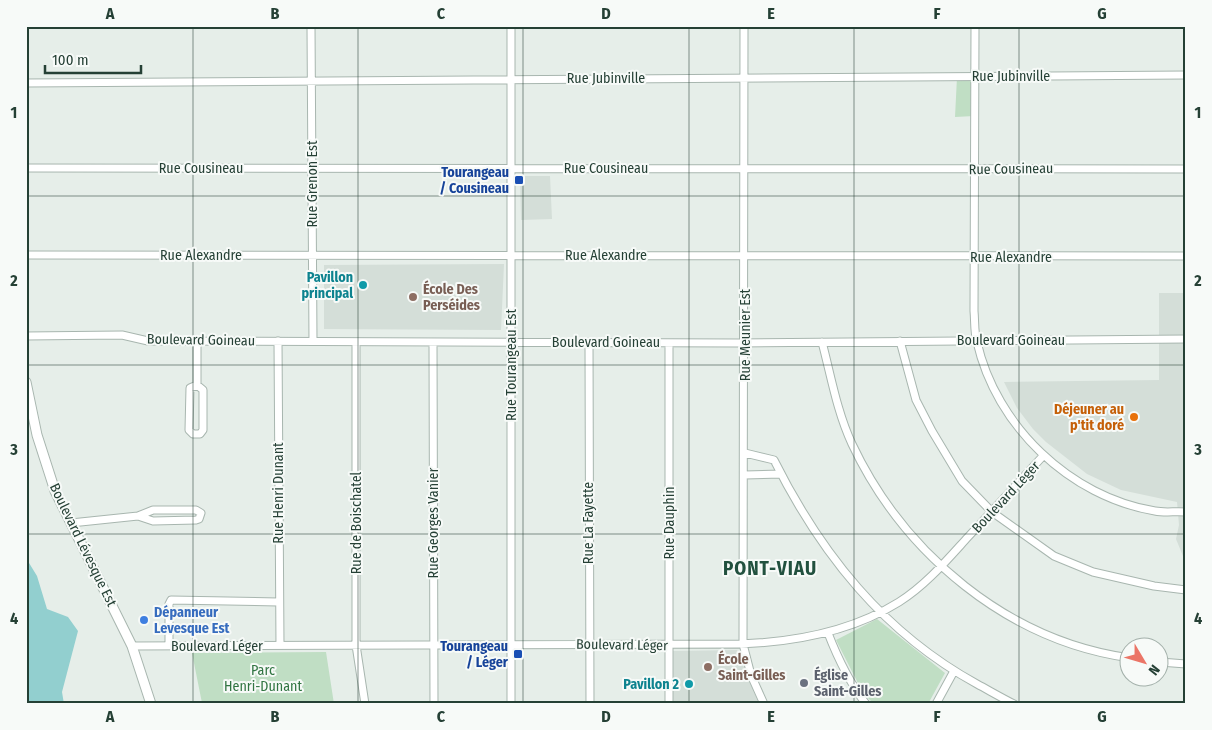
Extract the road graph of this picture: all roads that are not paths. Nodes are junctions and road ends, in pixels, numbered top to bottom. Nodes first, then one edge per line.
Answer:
1 (311, 26) edge
2 (511, 26) edge
3 (744, 26) edge
4 (975, 26) edge
5 (1186, 75) edge
6 (744, 77) junction
7 (975, 77) junction
8 (511, 79) junction
9 (312, 80) junction
10 (26, 83) edge
11 (511, 167) junction
12 (26, 168) edge
13 (312, 168) junction
14 (744, 169) junction
15 (1186, 169) edge
16 (974, 170) junction
17 (312, 254) junction
18 (511, 254) junction
19 (26, 255) edge
20 (744, 255) junction
21 (1186, 256) edge
22 (974, 257) junction
23 (26, 336) edge
24 (1186, 339) edge
25 (976, 340) junction
26 (197, 341) junction
27 (900, 341) junction
28 (278, 342) junction
29 (313, 342) junction
30 (356, 342) junction
31 (433, 342) junction
32 (511, 342) junction
33 (589, 342) junction
34 (822, 342) junction
35 (669, 343) junction
36 (745, 343) junction
37 (26, 382) edge
38 (197, 385) junction
39 (745, 453) junction
40 (1043, 456) junction
41 (781, 474) junction
42 (745, 475) junction
43 (992, 512) junction
44 (1186, 512) edge
45 (138, 516) junction
46 (71, 523) junction
47 (942, 565) junction
48 (1186, 590) edge
49 (278, 602) junction
50 (880, 612) junction
51 (828, 633) junction
52 (511, 644) junction
53 (589, 644) junction
54 (743, 644) junction
55 (280, 645) junction
56 (356, 645) junction
57 (434, 645) junction
58 (670, 645) junction
59 (132, 646) junction
60 (169, 646) junction
61 (1120, 657) edge
62 (1170, 663) edge
63 (1186, 664) edge
64 (954, 671) junction
65 (1012, 703) edge
66 (151, 704) edge
67 (364, 704) edge
68 (434, 704) edge
69 (510, 704) edge
70 (590, 704) edge
71 (669, 704) edge
72 (764, 704) edge
73 (866, 704) edge
74 (936, 704) edge

1 - 9 street, Rue Grenon Est
2 - 8 street, Rue Tourangeau Est
3 - 6 street, Rue Meunier Est
4 - 7 street
5 - 7 street, Rue Jubinville
6 - 7 street, Rue Jubinville
6 - 8 street, Rue Jubinville
6 - 14 street, Rue Meunier Est
7 - 16 street
8 - 9 street, Rue Jubinville
8 - 11 street, Rue Tourangeau Est
9 - 10 street, Rue Jubinville
9 - 13 street, Rue Grenon Est
11 - 13 street, Rue Cousineau
11 - 14 street, Rue Cousineau
11 - 18 street, Rue Tourangeau Est
12 - 13 street, Rue Cousineau
13 - 17 street, Rue Grenon Est
14 - 16 street, Rue Cousineau
14 - 20 street, Rue Meunier Est
15 - 16 street, Rue Cousineau
16 - 22 street
17 - 18 street, Rue Alexandre
17 - 19 street, Rue Alexandre
17 - 29 street, Rue Grenon Est
18 - 20 street, Rue Alexandre
18 - 32 street, Rue Tourangeau Est
20 - 22 street, Rue Alexandre
20 - 36 street, Rue Meunier Est
21 - 22 street, Rue Alexandre
22 - 25 street
23 - 26 street, Boulevard Goineau
24 - 25 street, Boulevard Goineau
25 - 27 street, Boulevard Goineau
25 - 40 street
26 - 28 street, Boulevard Goineau
26 - 38 street
27 - 34 street, Boulevard Goineau
27 - 43 street
28 - 29 street, Boulevard Goineau
28 - 49 street, Rue Henri Dunant
29 - 30 street, Boulevard Goineau
30 - 31 street, Boulevard Goineau
30 - 56 street, Rue de Boischatel
31 - 32 street, Boulevard Goineau
31 - 57 street, Rue Georges Vanier
32 - 33 street, Boulevard Goineau
32 - 52 street, Rue Tourangeau Est
33 - 35 street, Boulevard Goineau
33 - 53 street, Rue La Fayette
34 - 36 street, Boulevard Goineau
34 - 47 street
35 - 36 street, Boulevard Goineau
35 - 58 street, Rue Dauphin
36 - 39 street, Rue Meunier Est
37 - 46 street, Boulevard Lévesque Est
38 - 38 street
39 - 41 street
39 - 42 street, Rue Meunier Est
40 - 43 street, Boulevard Léger
40 - 44 street
41 - 42 street
41 - 50 street
42 - 54 street, Rue Meunier Est
43 - 47 street, Boulevard Léger
43 - 48 street
45 - 45 street
45 - 46 street
46 - 59 street, Boulevard Lévesque Est
47 - 50 street, Boulevard Léger
47 - 61 street
49 - 55 street, Rue Henri Dunant
49 - 60 street
50 - 51 street, Boulevard Léger
50 - 64 street
51 - 54 street, Boulevard Léger
51 - 73 street
52 - 53 street, Boulevard Léger
52 - 57 street, Boulevard Léger
52 - 69 street, Rue Tourangeau Est
53 - 58 street, Boulevard Léger
53 - 70 street, Rue La Fayette
54 - 58 street, Boulevard Léger
54 - 72 street, Rue Meunier Est
55 - 56 street, Boulevard Léger
55 - 60 street, Boulevard Léger
56 - 57 street, Boulevard Léger
56 - 67 street, Rue de Boischatel
57 - 68 street, Rue Georges Vanier
58 - 71 street, Rue Dauphin
59 - 60 street, Boulevard Léger
59 - 66 street, Boulevard Lévesque Est
62 - 63 street
64 - 65 street
64 - 74 street

